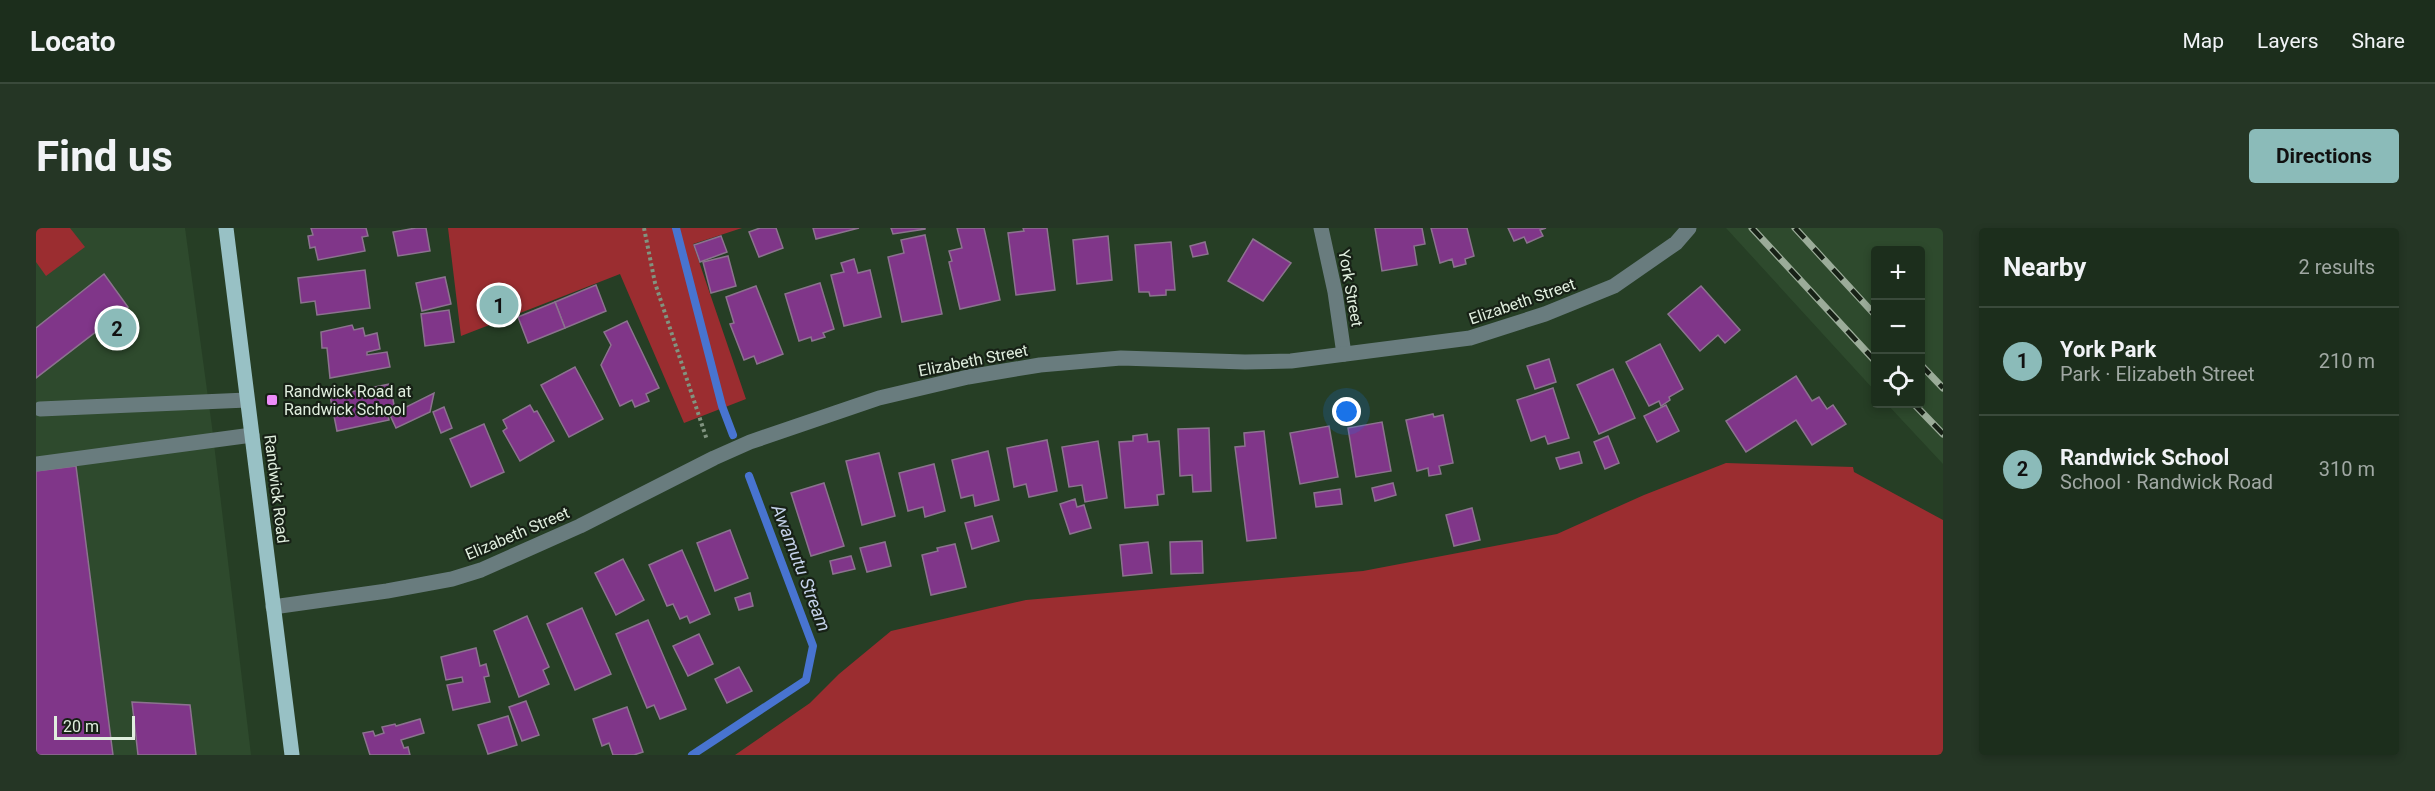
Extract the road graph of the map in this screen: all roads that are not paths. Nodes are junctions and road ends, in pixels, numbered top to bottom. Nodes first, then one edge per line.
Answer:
1 (226, 228) edge
2 (1321, 228) edge
3 (1689, 228) edge
4 (1344, 354) junction
5 (247, 400) junction
6 (40, 409) dead end
7 (252, 435) junction
8 (36, 464) edge
9 (273, 607) junction
10 (292, 755) edge

1 - 5 main road, Randwick Road
2 - 4 street, York Street
3 - 4 street, Elizabeth Street
4 - 9 street, Elizabeth Street
5 - 6 street
5 - 7 main road, Randwick Road
7 - 8 street
7 - 9 main road, Randwick Road
9 - 10 main road, Randwick Road

